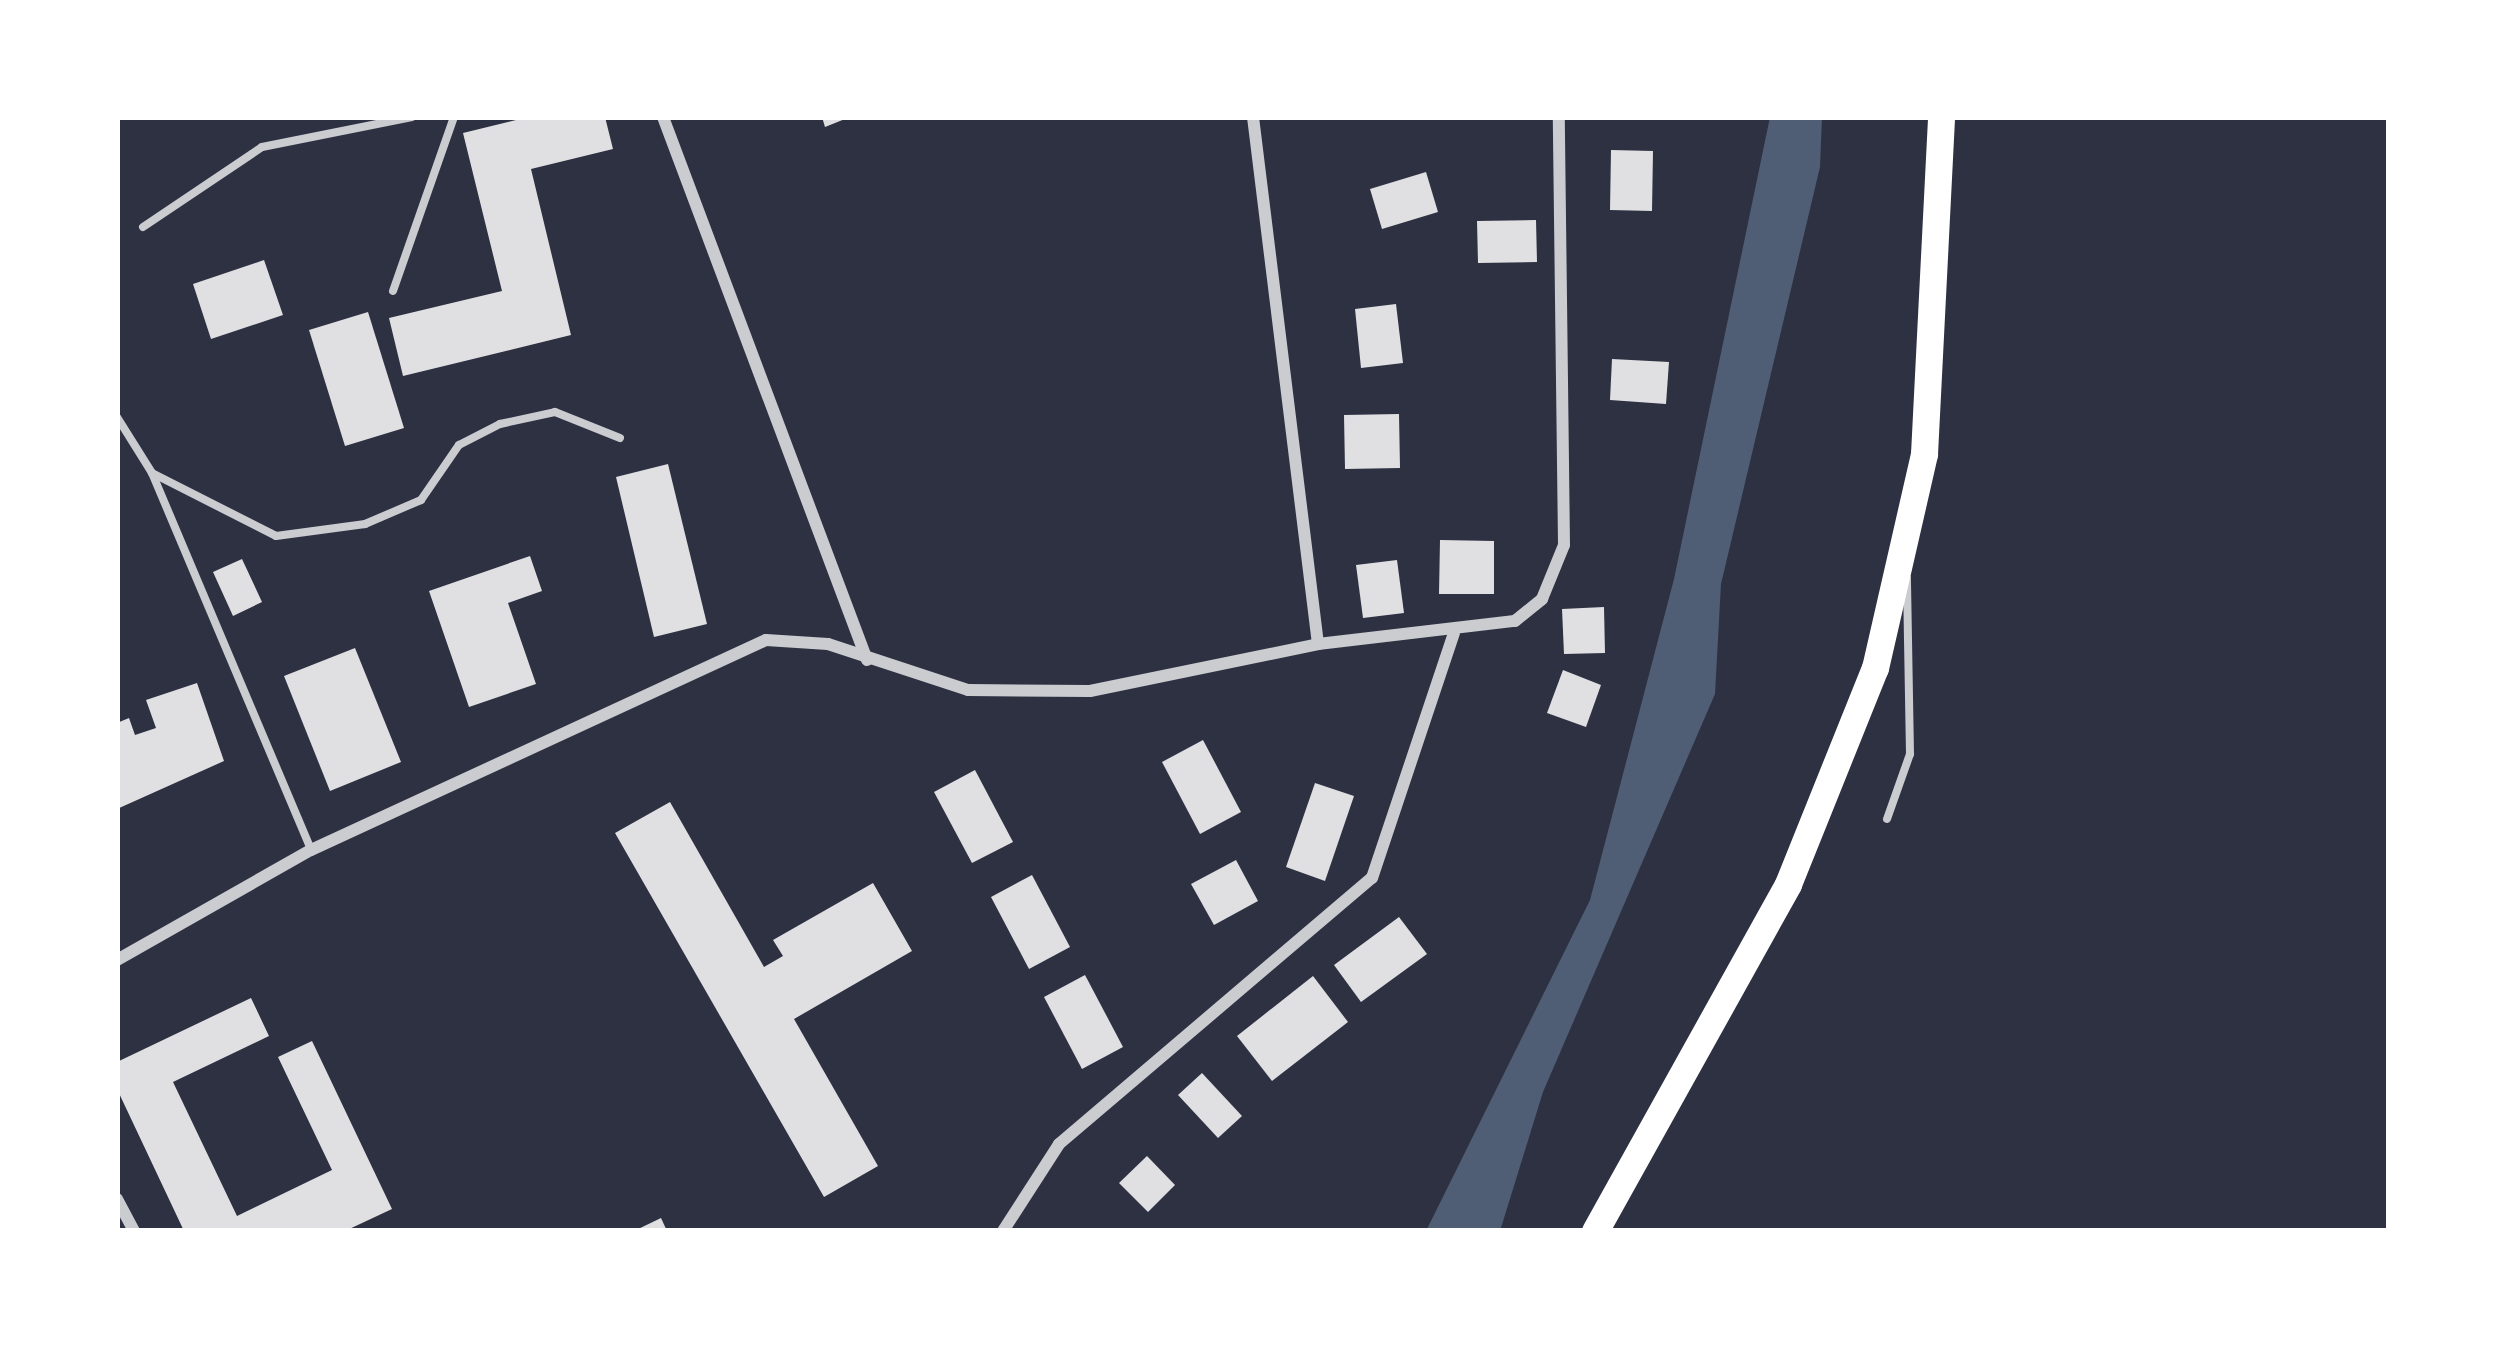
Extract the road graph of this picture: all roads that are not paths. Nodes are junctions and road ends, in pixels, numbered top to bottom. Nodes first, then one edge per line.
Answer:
1 (412, 117) edge
2 (454, 117) edge
3 (663, 117) edge
4 (1253, 117) edge
5 (1559, 117) edge
6 (1941, 117) edge
7 (143, 227) dead end
8 (393, 291) dead end
9 (117, 417) edge
10 (620, 439) dead end
11 (152, 473) junction
12 (1907, 565) junction
13 (1454, 633) junction
14 (1318, 644) junction
15 (867, 660) junction
16 (1887, 819) dead end
17 (311, 850) junction
18 (117, 960) edge
19 (117, 1199) edge
20 (134, 1231) edge
21 (1003, 1231) edge
22 (1595, 1231) edge

1 - 7 lane
2 - 8 lane
3 - 15 street
4 - 14 street
5 - 13 street
6 - 12 main road
9 - 11 lane
10 - 11 lane
11 - 17 lane
12 - 16 lane
12 - 22 main road
13 - 14 street
13 - 21 street
14 - 15 street
15 - 17 street
17 - 18 street
19 - 20 street

